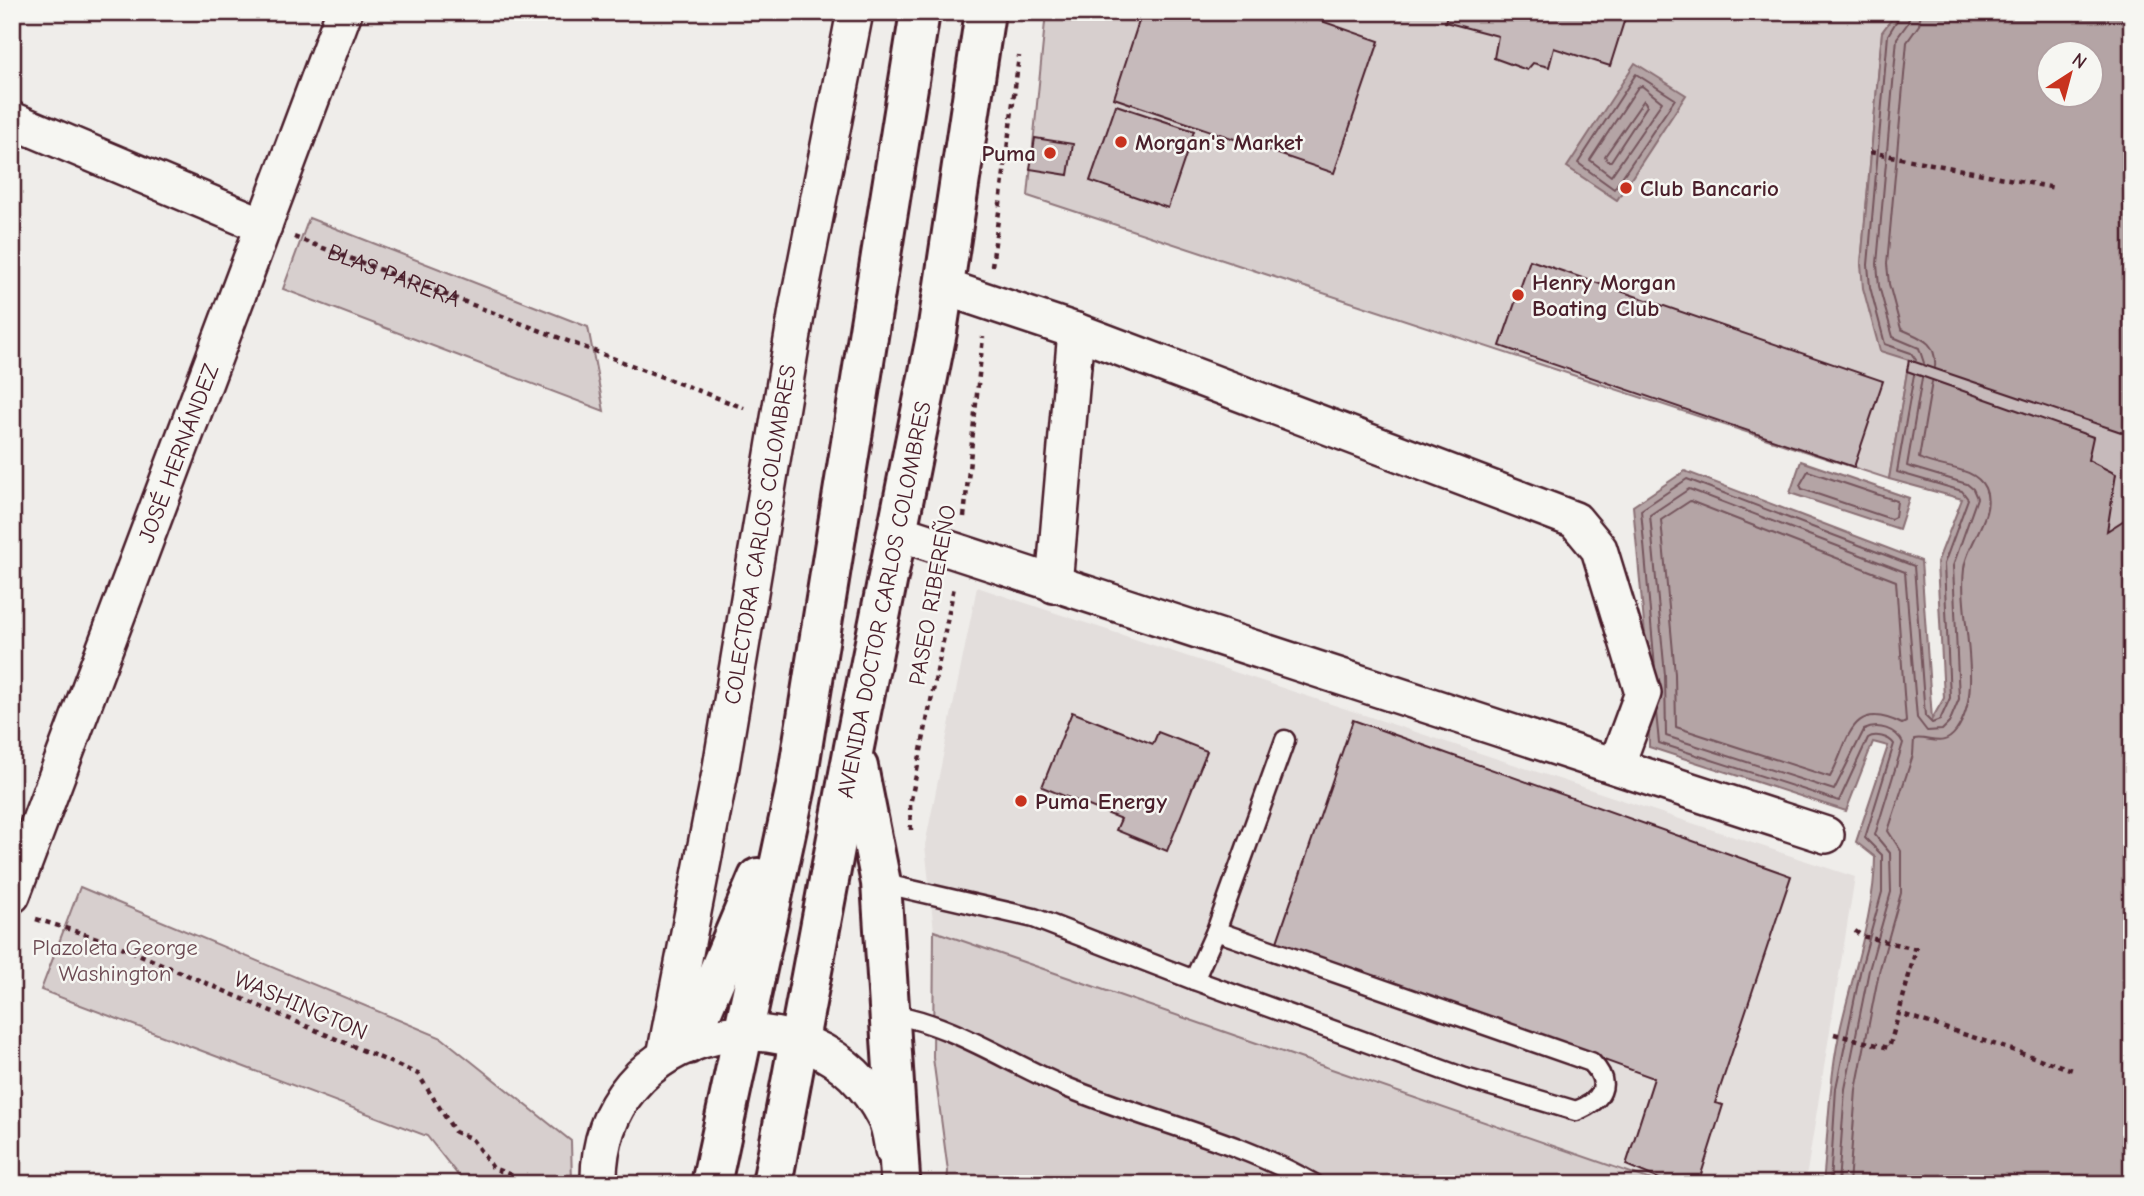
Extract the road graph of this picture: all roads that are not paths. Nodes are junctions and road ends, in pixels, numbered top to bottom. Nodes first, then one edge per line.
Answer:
1 (344, 12) edge
2 (855, 12) edge
3 (920, 12) edge
4 (985, 12) edge
5 (12, 120) edge
6 (264, 226) junction
7 (944, 287) junction
8 (1076, 331) junction
9 (897, 532) junction
10 (1054, 585) junction
11 (1285, 740) dead end
12 (854, 747) junction
13 (1616, 766) junction
14 (796, 786) junction
15 (1825, 835) dead end
16 (897, 886) junction
17 (18, 905) edge
18 (1216, 931) junction
19 (1194, 980) junction
20 (890, 1014) junction
21 (744, 1031) junction
22 (798, 1040) junction
23 (677, 1050) junction
24 (900, 1180) edge
25 (599, 1184) edge
26 (711, 1184) edge
27 (772, 1184) edge
28 (1314, 1184) edge

1 - 6 street, JOSÉ HERNÁNDEZ
2 - 23 street, COLECTORA CARLOS COLOMBRES
3 - 14 main road
4 - 7 main road, AVENIDA DOCTOR CARLOS COLOMBRES
5 - 6 street
6 - 17 street, JOSÉ HERNÁNDEZ
7 - 8 street
7 - 9 main road, AVENIDA DOCTOR CARLOS COLOMBRES
8 - 10 street
8 - 13 street
9 - 10 street
9 - 12 main road, AVENIDA DOCTOR CARLOS COLOMBRES
10 - 13 street
11 - 18 lane
12 - 16 main road
12 - 22 main road, AVENIDA DOCTOR CARLOS COLOMBRES
13 - 15 street
14 - 21 main road
14 - 23 main road
16 - 19 lane
16 - 20 main road
18 - 19 lane
18 - 19 lane
20 - 24 main road
20 - 28 lane
21 - 22 street
21 - 23 street
21 - 26 main road
22 - 24 street
22 - 27 main road, AVENIDA DOCTOR CARLOS COLOMBRES
23 - 25 street

